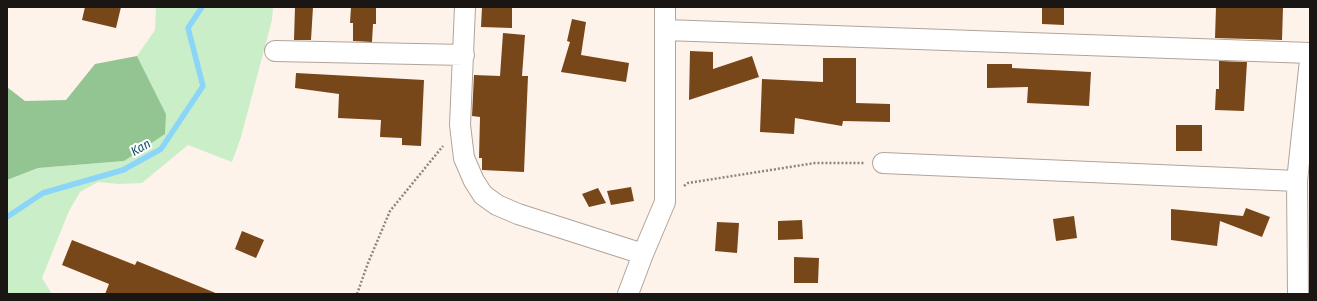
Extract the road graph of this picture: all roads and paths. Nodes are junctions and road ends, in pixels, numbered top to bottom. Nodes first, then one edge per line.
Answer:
1 (465, 7) edge
2 (666, 7) edge
3 (665, 30) junction
4 (275, 51) dead end
5 (1310, 53) edge
6 (464, 56) junction
7 (1310, 60) edge
8 (460, 125) junction
9 (883, 163) joint
10 (1298, 181) junction
11 (665, 202) junction
12 (643, 254) junction
13 (357, 294) edge
14 (628, 294) edge
15 (1298, 294) edge

1 - 6 street
2 - 3 street
3 - 5 street
3 - 11 street
4 - 6 street
6 - 8 street
7 - 10 street
8 - 12 street
8 - 13 path
9 - 10 street
9 - 11 path
10 - 15 street
11 - 12 street
12 - 14 street

